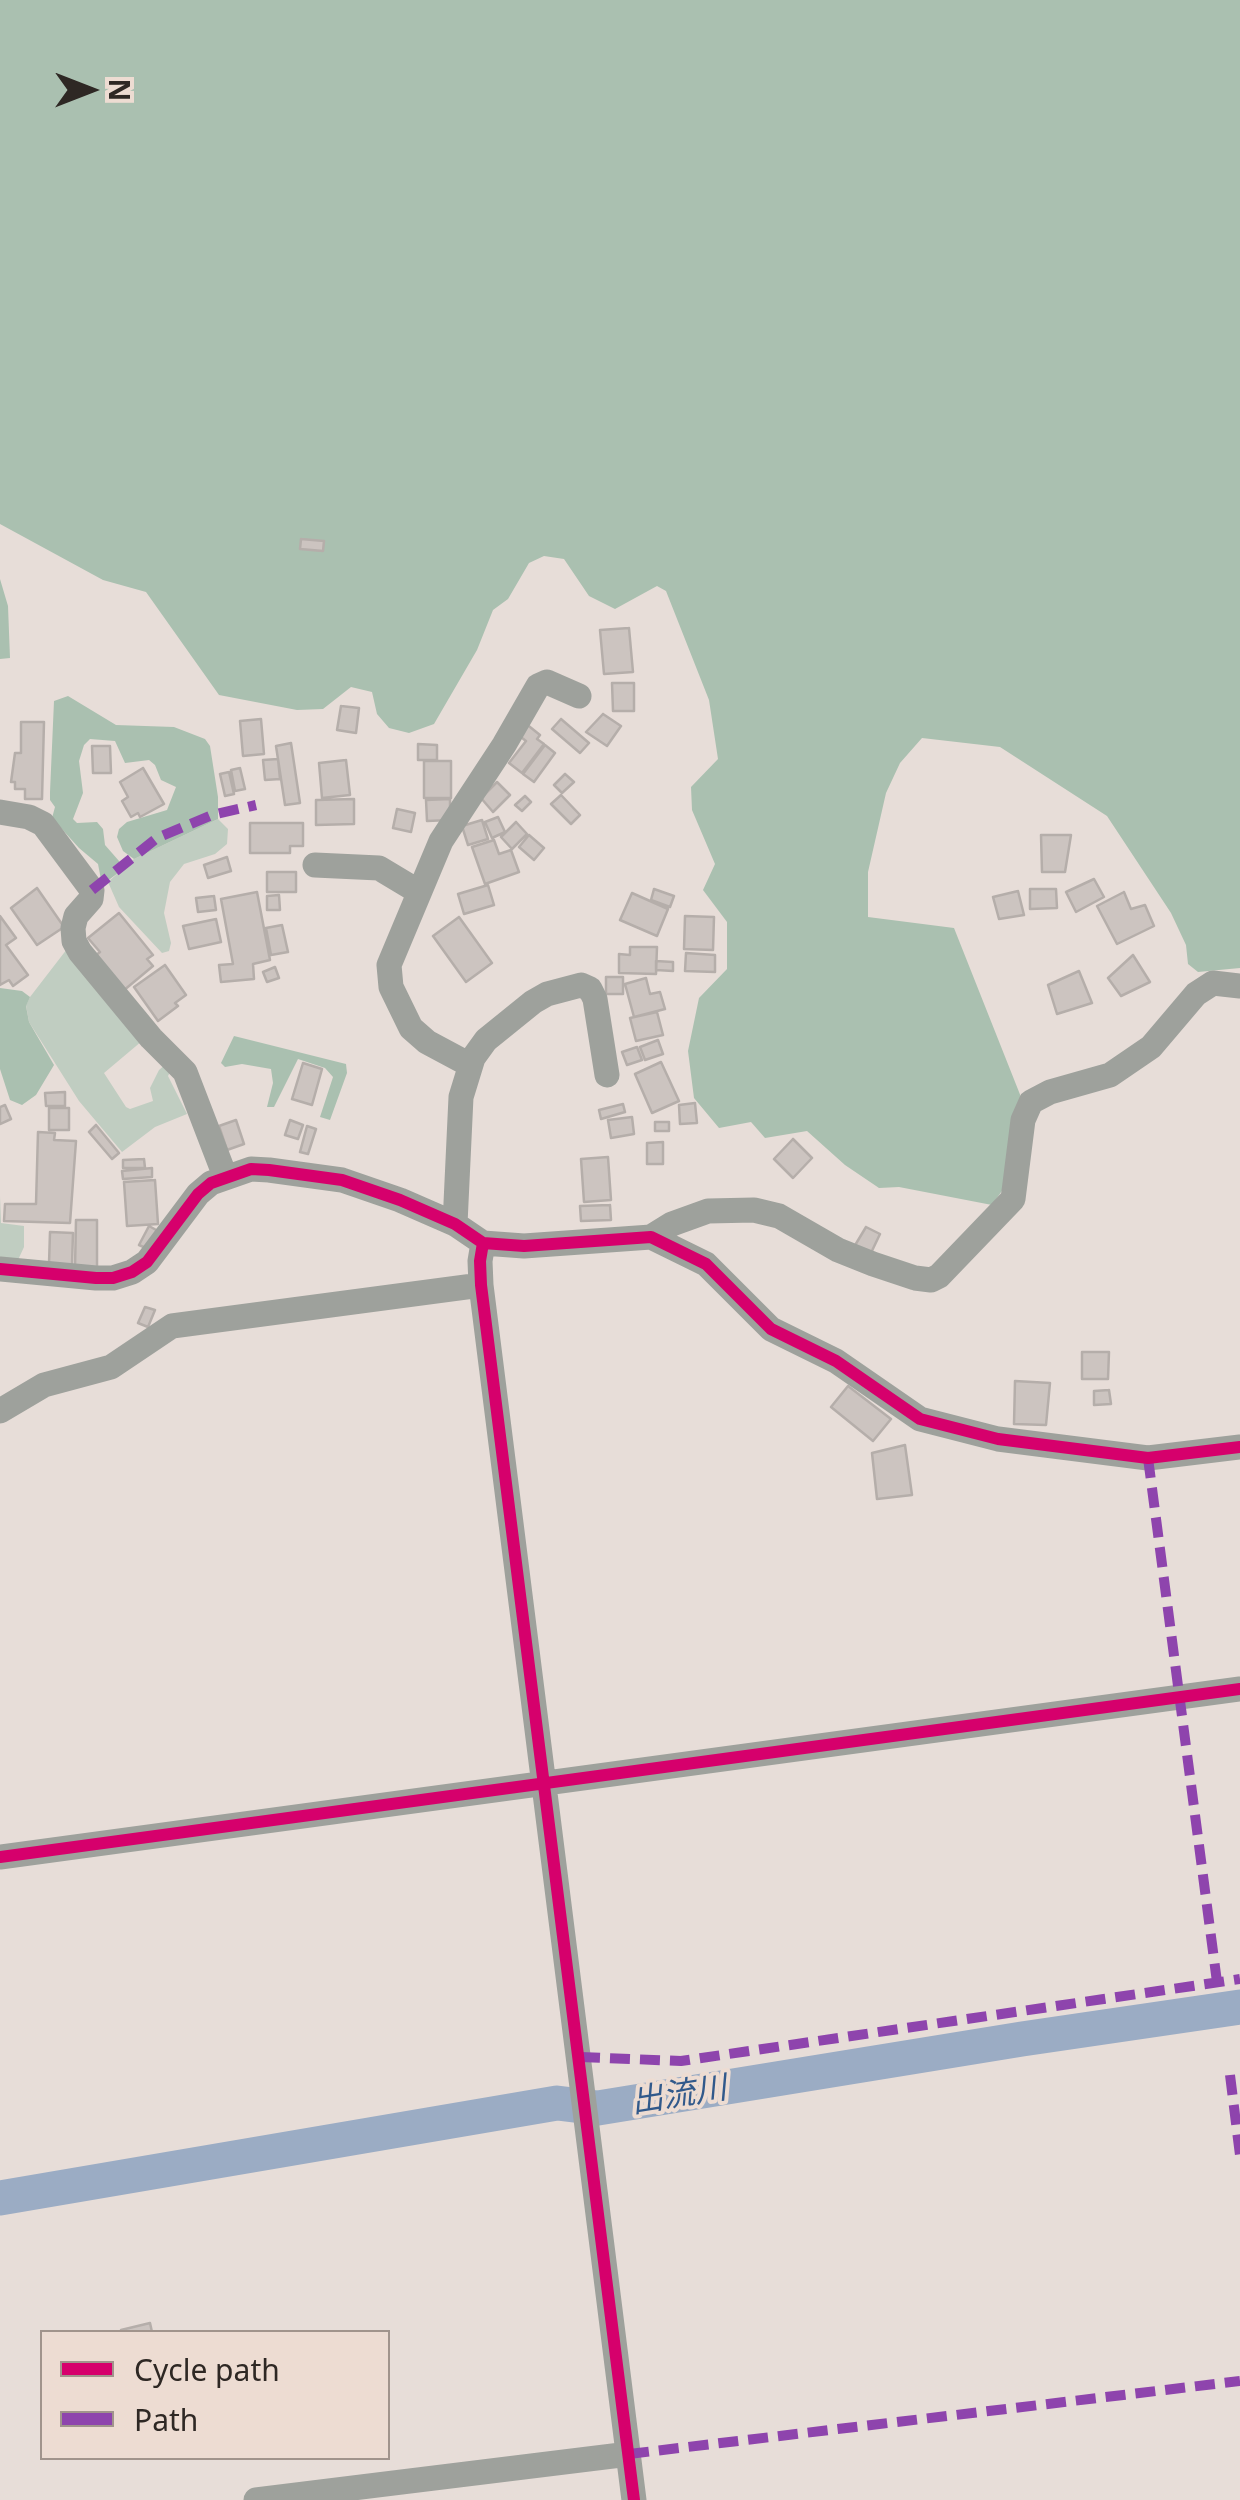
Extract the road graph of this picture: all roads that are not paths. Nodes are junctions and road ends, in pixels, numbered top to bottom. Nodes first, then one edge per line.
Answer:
1 (579, 696) dead end
2 (0, 812) edge
3 (315, 866) dead end
4 (420, 892) junction
5 (1240, 986) edge
6 (470, 1065) junction
7 (607, 1075) dead end
8 (225, 1176) junction
9 (454, 1224) junction
10 (652, 1236) junction
11 (483, 1243) junction
12 (0, 1269) edge
13 (481, 1285) junction
14 (0, 1411) edge
15 (1240, 1447) edge
16 (1240, 1689) edge
17 (542, 1784) junction
18 (0, 1857) edge
19 (629, 2454) junction
20 (256, 2500) edge
21 (634, 2500) edge

1 - 4 street
2 - 8 street
3 - 4 street
4 - 6 street
5 - 10 street
6 - 7 street
6 - 9 street
8 - 9 street
8 - 12 street
9 - 11 street
10 - 11 street
10 - 15 street
11 - 13 street
13 - 14 street
13 - 17 street
16 - 17 street
17 - 18 street
17 - 19 street
19 - 20 street
19 - 21 street

